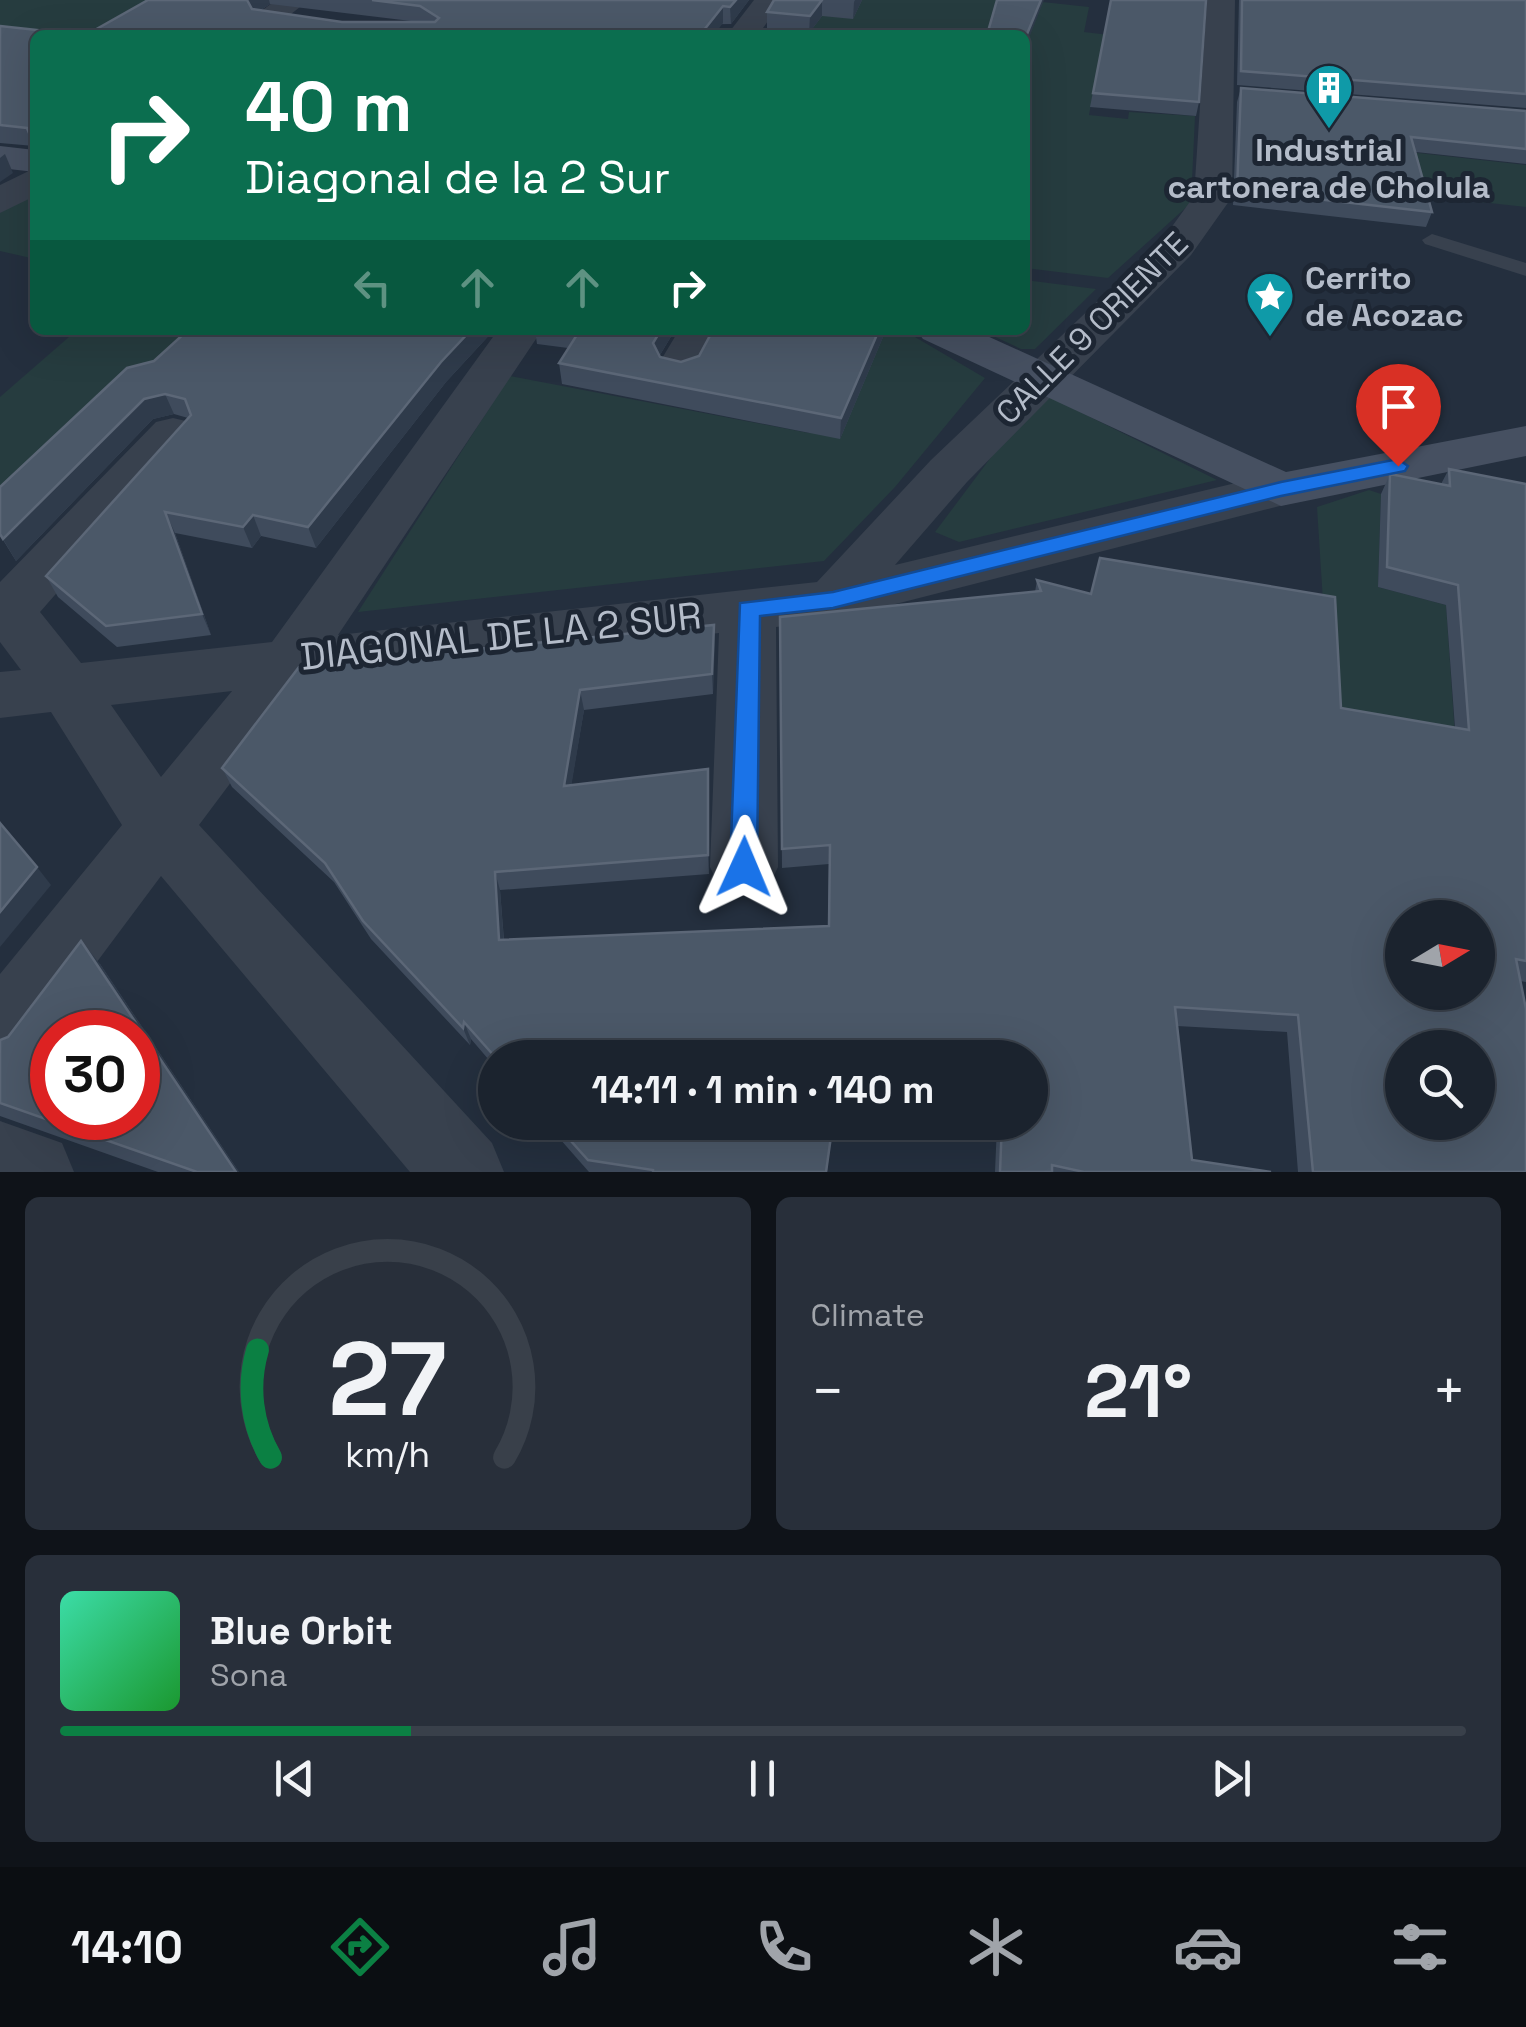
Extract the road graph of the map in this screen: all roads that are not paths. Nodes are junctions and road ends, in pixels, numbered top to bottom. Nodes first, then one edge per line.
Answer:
1 (769, 0) edge
2 (1221, 0) edge
3 (282, 9) edge
4 (324, 24) edge
5 (251, 30) edge
6 (746, 30) edge
7 (0, 156) edge
8 (30, 160) edge
9 (30, 182) edge
10 (0, 202) edge
11 (1432, 240) dead end
12 (1526, 270) edge
13 (517, 335) edge
14 (949, 335) edge
15 (1042, 379) junction
16 (173, 432) edge
17 (1526, 440) edge
18 (1281, 489) junction
19 (833, 600) junction
20 (4, 606) edge
21 (748, 608) junction
22 (291, 659) junction
23 (65, 686) junction
24 (0, 695) edge
25 (158, 824) junction
26 (744, 867) dead end
27 (0, 1032) edge
28 (0, 1161) edge
29 (33, 1172) edge
30 (463, 1172) edge

1 - 6 street
2 - 15 street, CALLE 9 ORIENTE
3 - 4 street
3 - 5 street
7 - 8 main road
9 - 10 street
11 - 12 lane
13 - 22 street
14 - 15 main road
15 - 18 main road
15 - 19 street, CALLE 9 ORIENTE
16 - 20 street
17 - 18 main road, DIAGONAL DE LA 2 SUR
18 - 19 street, DIAGONAL DE LA 2 SUR
19 - 21 street, DIAGONAL DE LA 2 SUR
20 - 23 street
21 - 22 street, DIAGONAL DE LA 2 SUR
21 - 26 street
22 - 23 street, DIAGONAL DE LA 2 SUR
22 - 25 street
23 - 24 street, DIAGONAL DE LA 2 SUR
23 - 25 street
25 - 27 street
25 - 30 street
28 - 29 street

